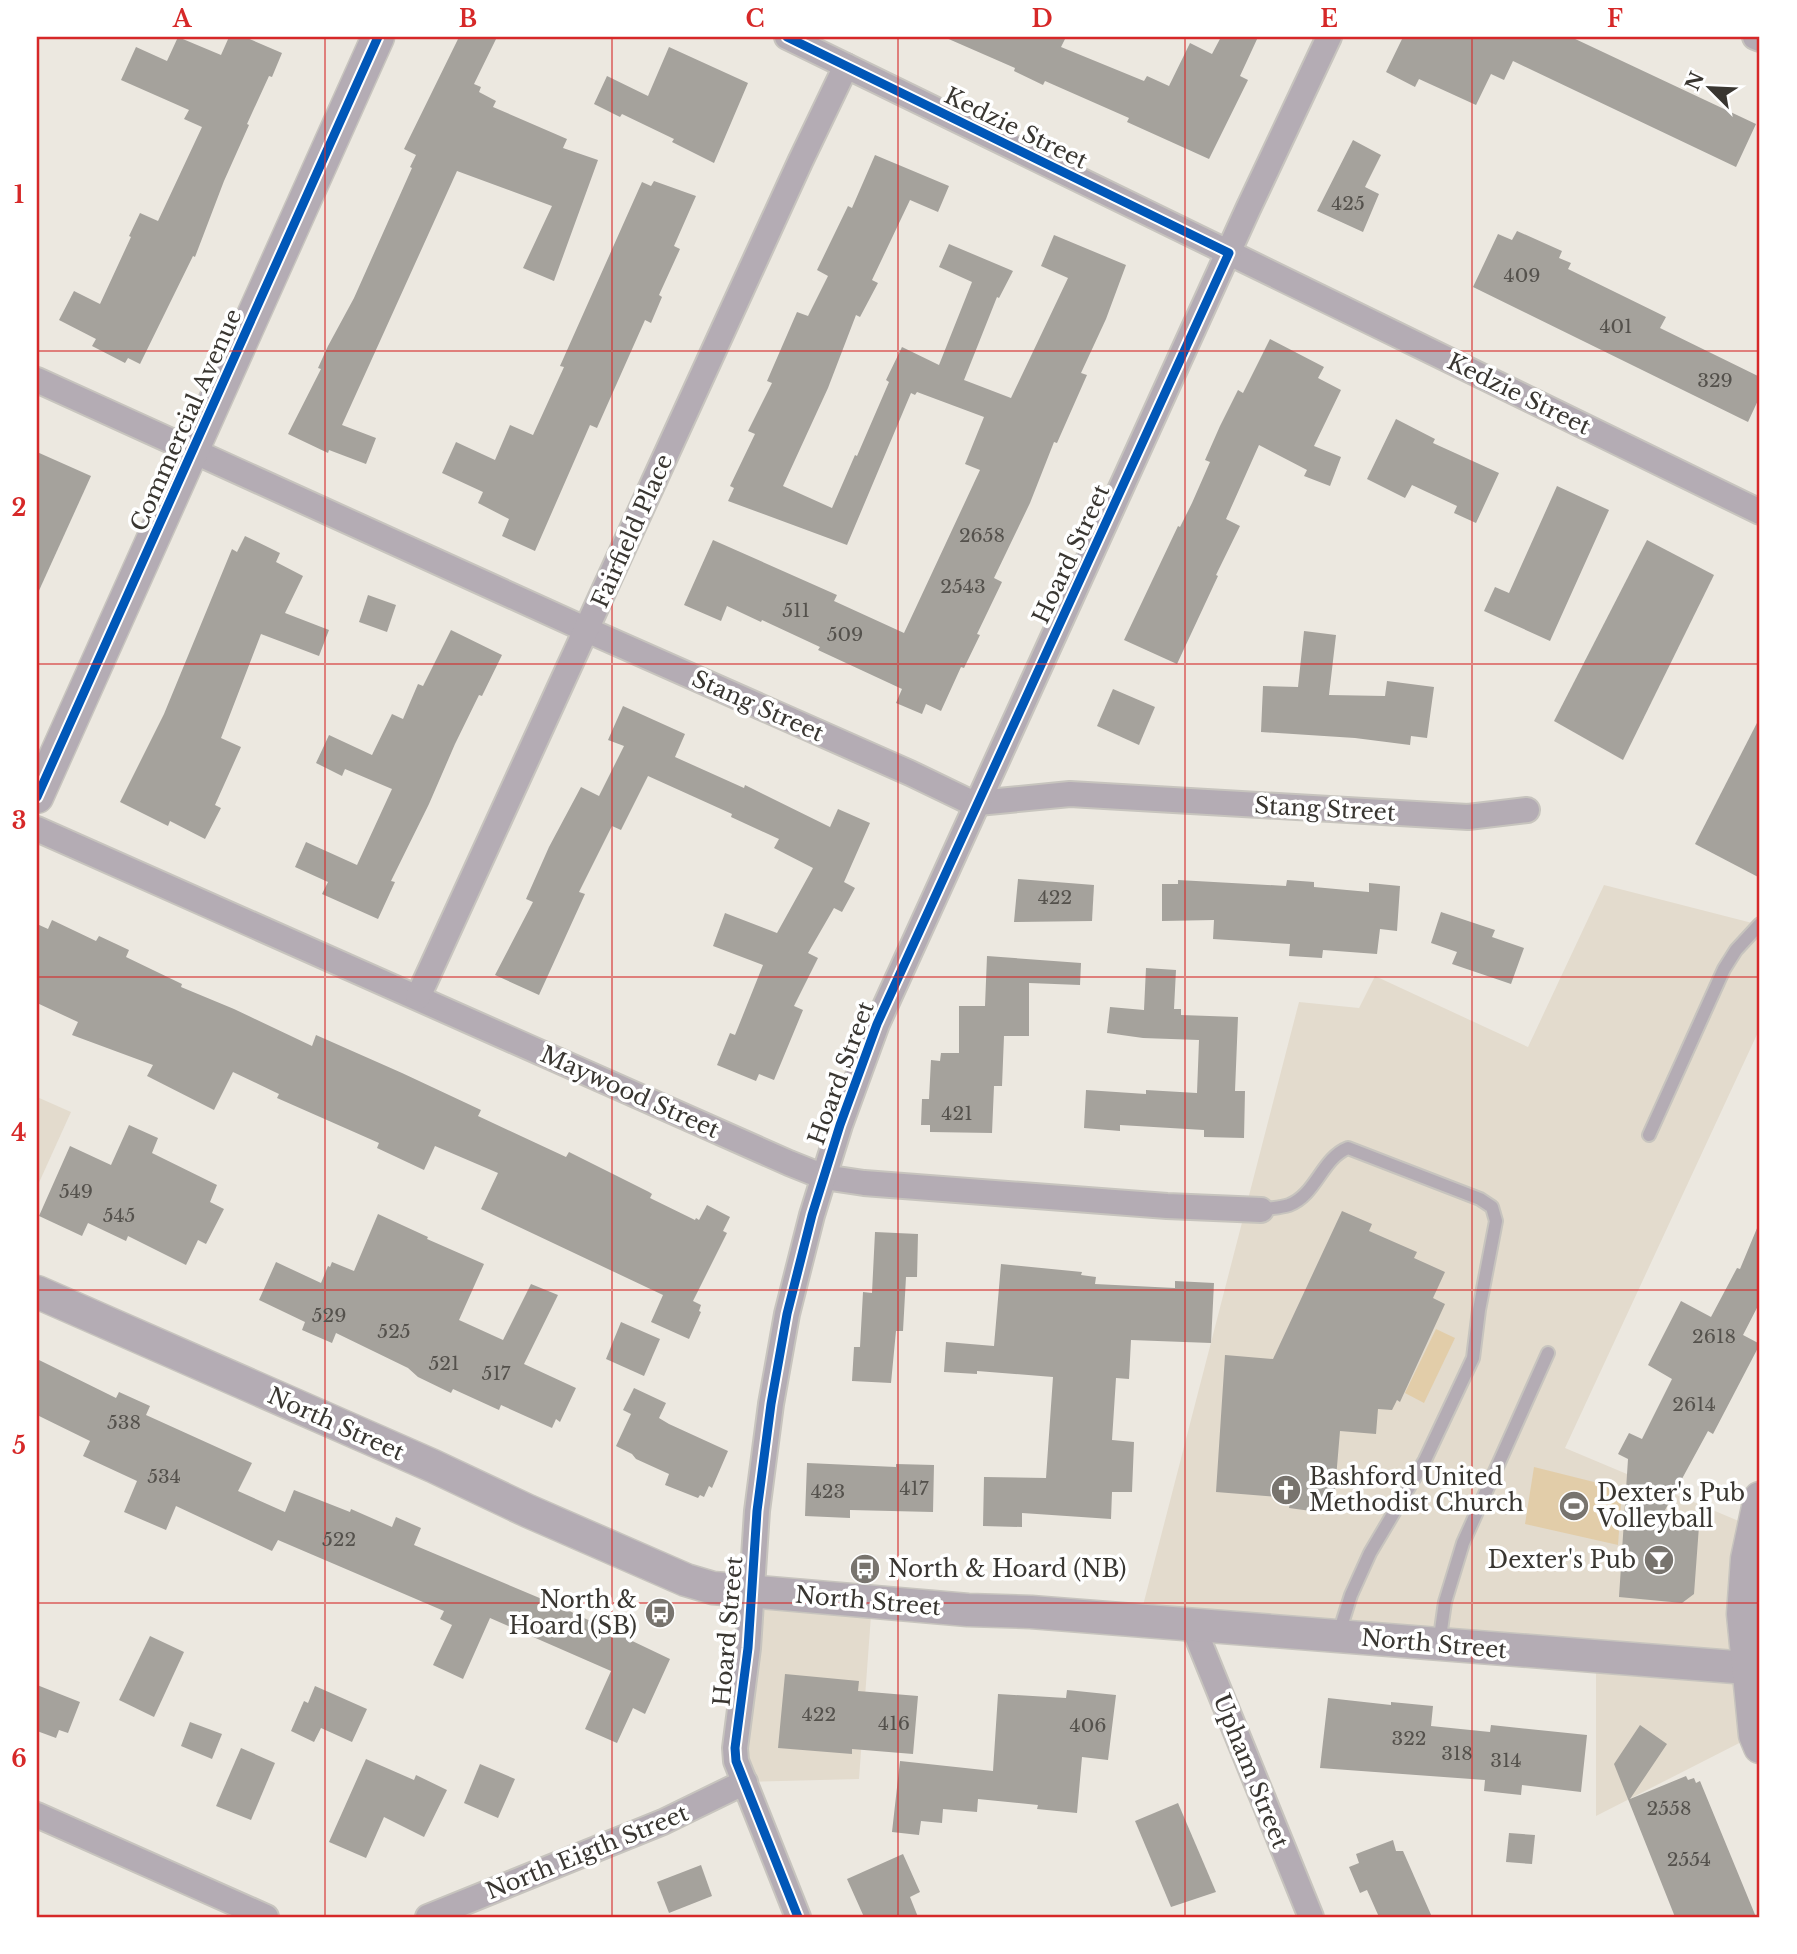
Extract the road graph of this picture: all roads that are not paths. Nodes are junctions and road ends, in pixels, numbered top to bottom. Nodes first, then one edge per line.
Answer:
1 (787, 37) edge
2 (1329, 37) edge
3 (1755, 37) edge
4 (1760, 39) edge
5 (378, 44) edge
6 (846, 66) junction
7 (1229, 253) junction
8 (37, 380) edge
9 (193, 451) junction
10 (1760, 512) edge
11 (587, 631) junction
12 (37, 797) edge
13 (978, 803) junction
14 (1527, 810) dead end
15 (37, 829) edge
16 (1760, 924) edge
17 (418, 998) junction
18 (1649, 1135) dead end
19 (824, 1177) junction
20 (1261, 1210) joint
21 (37, 1292) edge
22 (1548, 1353) dead end
23 (1760, 1497) edge
24 (752, 1591) junction
25 (1192, 1625) junction
26 (1338, 1636) junction
27 (1439, 1644) junction
28 (1755, 1668) edge
29 (1760, 1747) edge
30 (745, 1782) junction
31 (37, 1815) edge
32 (266, 1917) edge
33 (428, 1917) edge
34 (798, 1917) edge
35 (1311, 1917) edge

1 - 6 street, Kedzie Street
2 - 7 street, Hoard Street
3 - 4 street
5 - 9 street, Commercial Avenue
6 - 7 street, Kedzie Street
6 - 11 street, Fairfield Place
7 - 10 street, Kedzie Street
7 - 13 street, Hoard Street
8 - 9 street, Stang Street
9 - 11 street, Stang Street
9 - 12 street, Commercial Avenue
11 - 13 street, Stang Street
11 - 17 street, Fairfield Place
13 - 14 street, Stang Street
13 - 19 street, Hoard Street
15 - 17 street, Maywood Street
16 - 18 lane
17 - 19 street, Maywood Street
19 - 20 street, Maywood Street
19 - 24 street, Hoard Street
20 - 26 lane
21 - 24 street, North Street
22 - 27 lane
23 - 28 street
24 - 25 street, North Street
24 - 30 street, Hoard Street
25 - 26 street, North Street
25 - 35 street, Upham Street
26 - 27 street, North Street
27 - 28 street, North Street
28 - 29 street
30 - 33 street, North Eigth Street
30 - 34 street, Hoard Street
31 - 32 street

